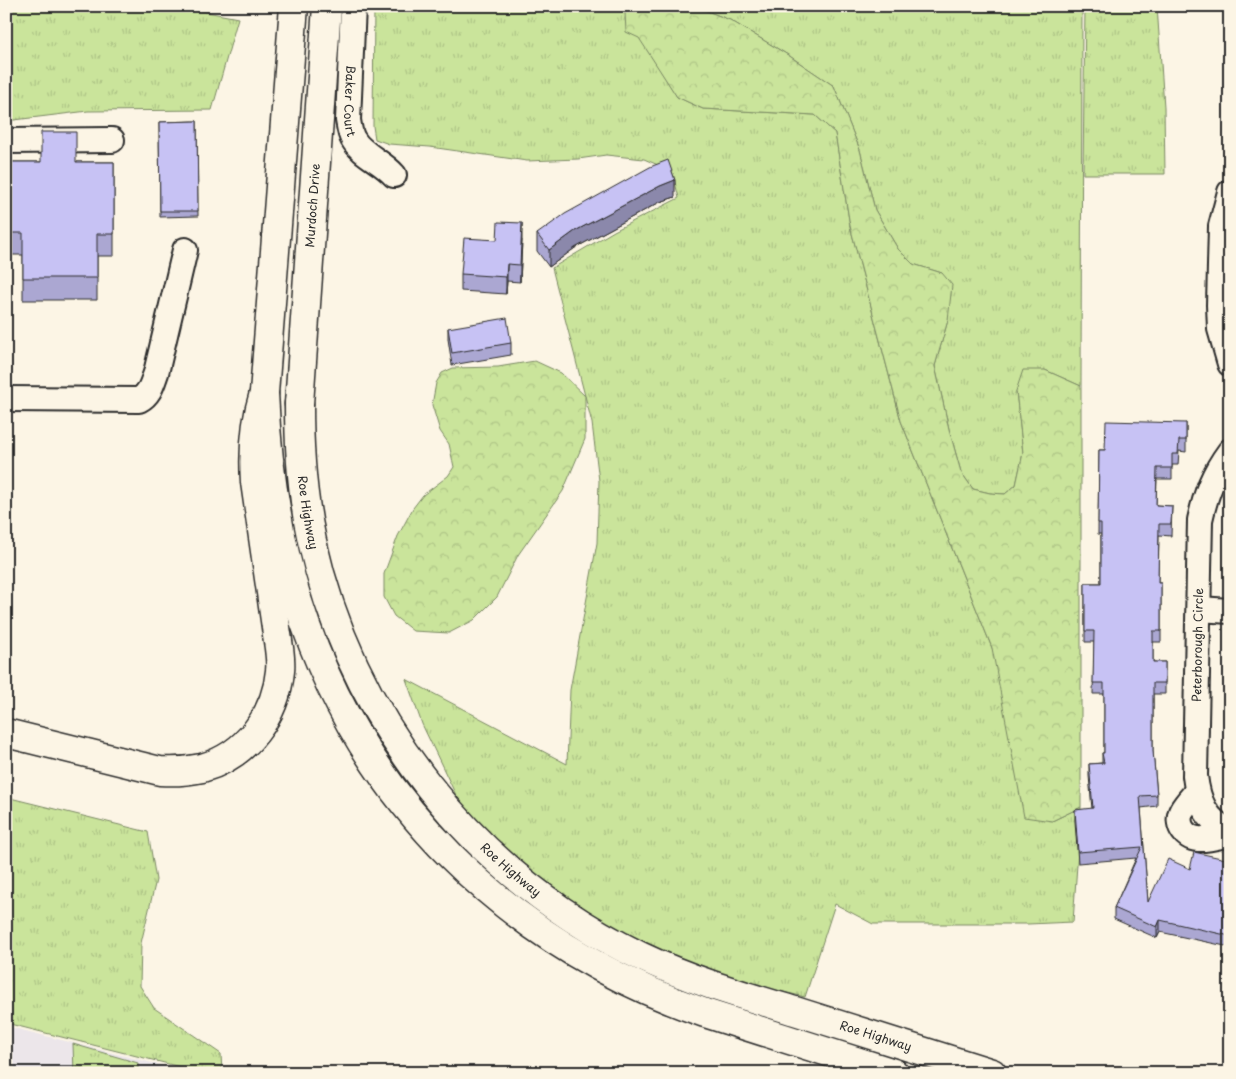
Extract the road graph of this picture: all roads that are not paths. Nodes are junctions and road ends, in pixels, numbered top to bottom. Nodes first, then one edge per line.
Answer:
1 (294, 6) edge
2 (328, 6) edge
3 (353, 6) edge
4 (112, 140) dead end
5 (6, 141) edge
6 (394, 175) dead end
7 (1230, 192) edge
8 (185, 250) dead end
9 (1230, 364) edge
10 (264, 393) junction
11 (6, 399) edge
12 (299, 404) joint
13 (1230, 451) edge
14 (1199, 609) junction
15 (1230, 611) edge
16 (6, 733) edge
17 (1230, 833) edge
18 (894, 1073) edge
19 (992, 1073) edge

1 - 10 main road
2 - 12 main road, Murdoch Drive
3 - 6 street, Baker Court
4 - 5 street
7 - 9 street
8 - 11 street
10 - 16 main road
10 - 18 main road
12 - 19 main road, Roe Highway
13 - 14 street, Peterborough Circle
14 - 15 street
14 - 17 street, Peterborough Circle

